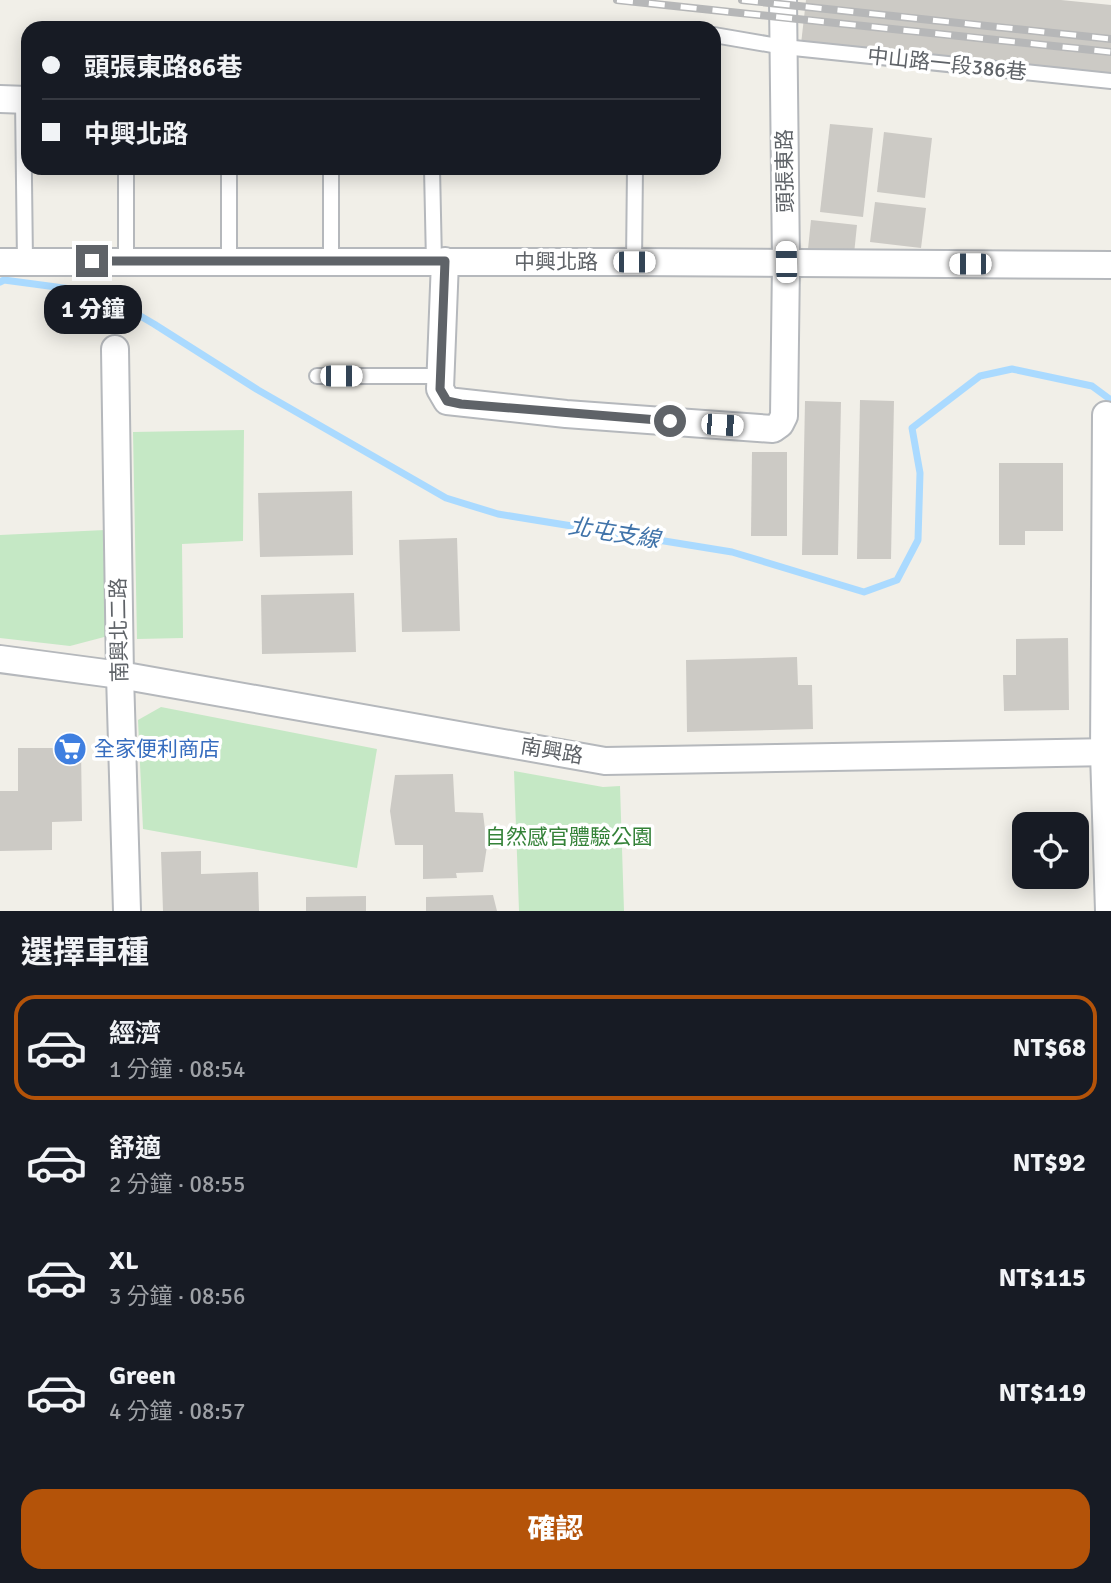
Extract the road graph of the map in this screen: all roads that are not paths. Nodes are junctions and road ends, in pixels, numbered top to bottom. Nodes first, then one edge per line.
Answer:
1 (783, 0) edge
2 (721, 36) edge
3 (784, 47) junction
4 (1111, 81) edge
5 (17, 100) edge
6 (125, 175) edge
7 (229, 175) edge
8 (331, 175) edge
9 (433, 175) edge
10 (635, 175) edge
11 (229, 261) junction
12 (331, 261) junction
13 (12, 262) edge
14 (126, 262) junction
15 (440, 262) junction
16 (634, 262) junction
17 (786, 262) junction
18 (1111, 265) edge
19 (115, 349) dead end
20 (317, 376) dead end
21 (443, 389) junction
22 (1106, 415) dead end
23 (0, 659) edge
24 (120, 675) junction
25 (1108, 752) edge
26 (127, 911) edge
27 (1109, 911) edge

1 - 3 street, 頭張東路
2 - 3 lane, 中山路一段386巷
3 - 4 lane, 中山路一段386巷
3 - 17 street, 頭張東路
5 - 13 lane
6 - 14 lane
7 - 11 lane
8 - 12 lane
9 - 15 lane
10 - 16 lane
11 - 12 street, 中興北路
11 - 14 street, 中興北路
12 - 15 street, 中興北路
13 - 14 street, 中興北路
15 - 16 street, 中興北路
15 - 21 street
16 - 17 street, 中興北路
17 - 18 street, 中興北路
17 - 21 street, 頭張東路
19 - 24 street, 南興北二路
20 - 21 lane
22 - 25 street
23 - 24 street, 南興路
24 - 25 street, 南興路
24 - 26 street, 南興北二路
25 - 27 street

